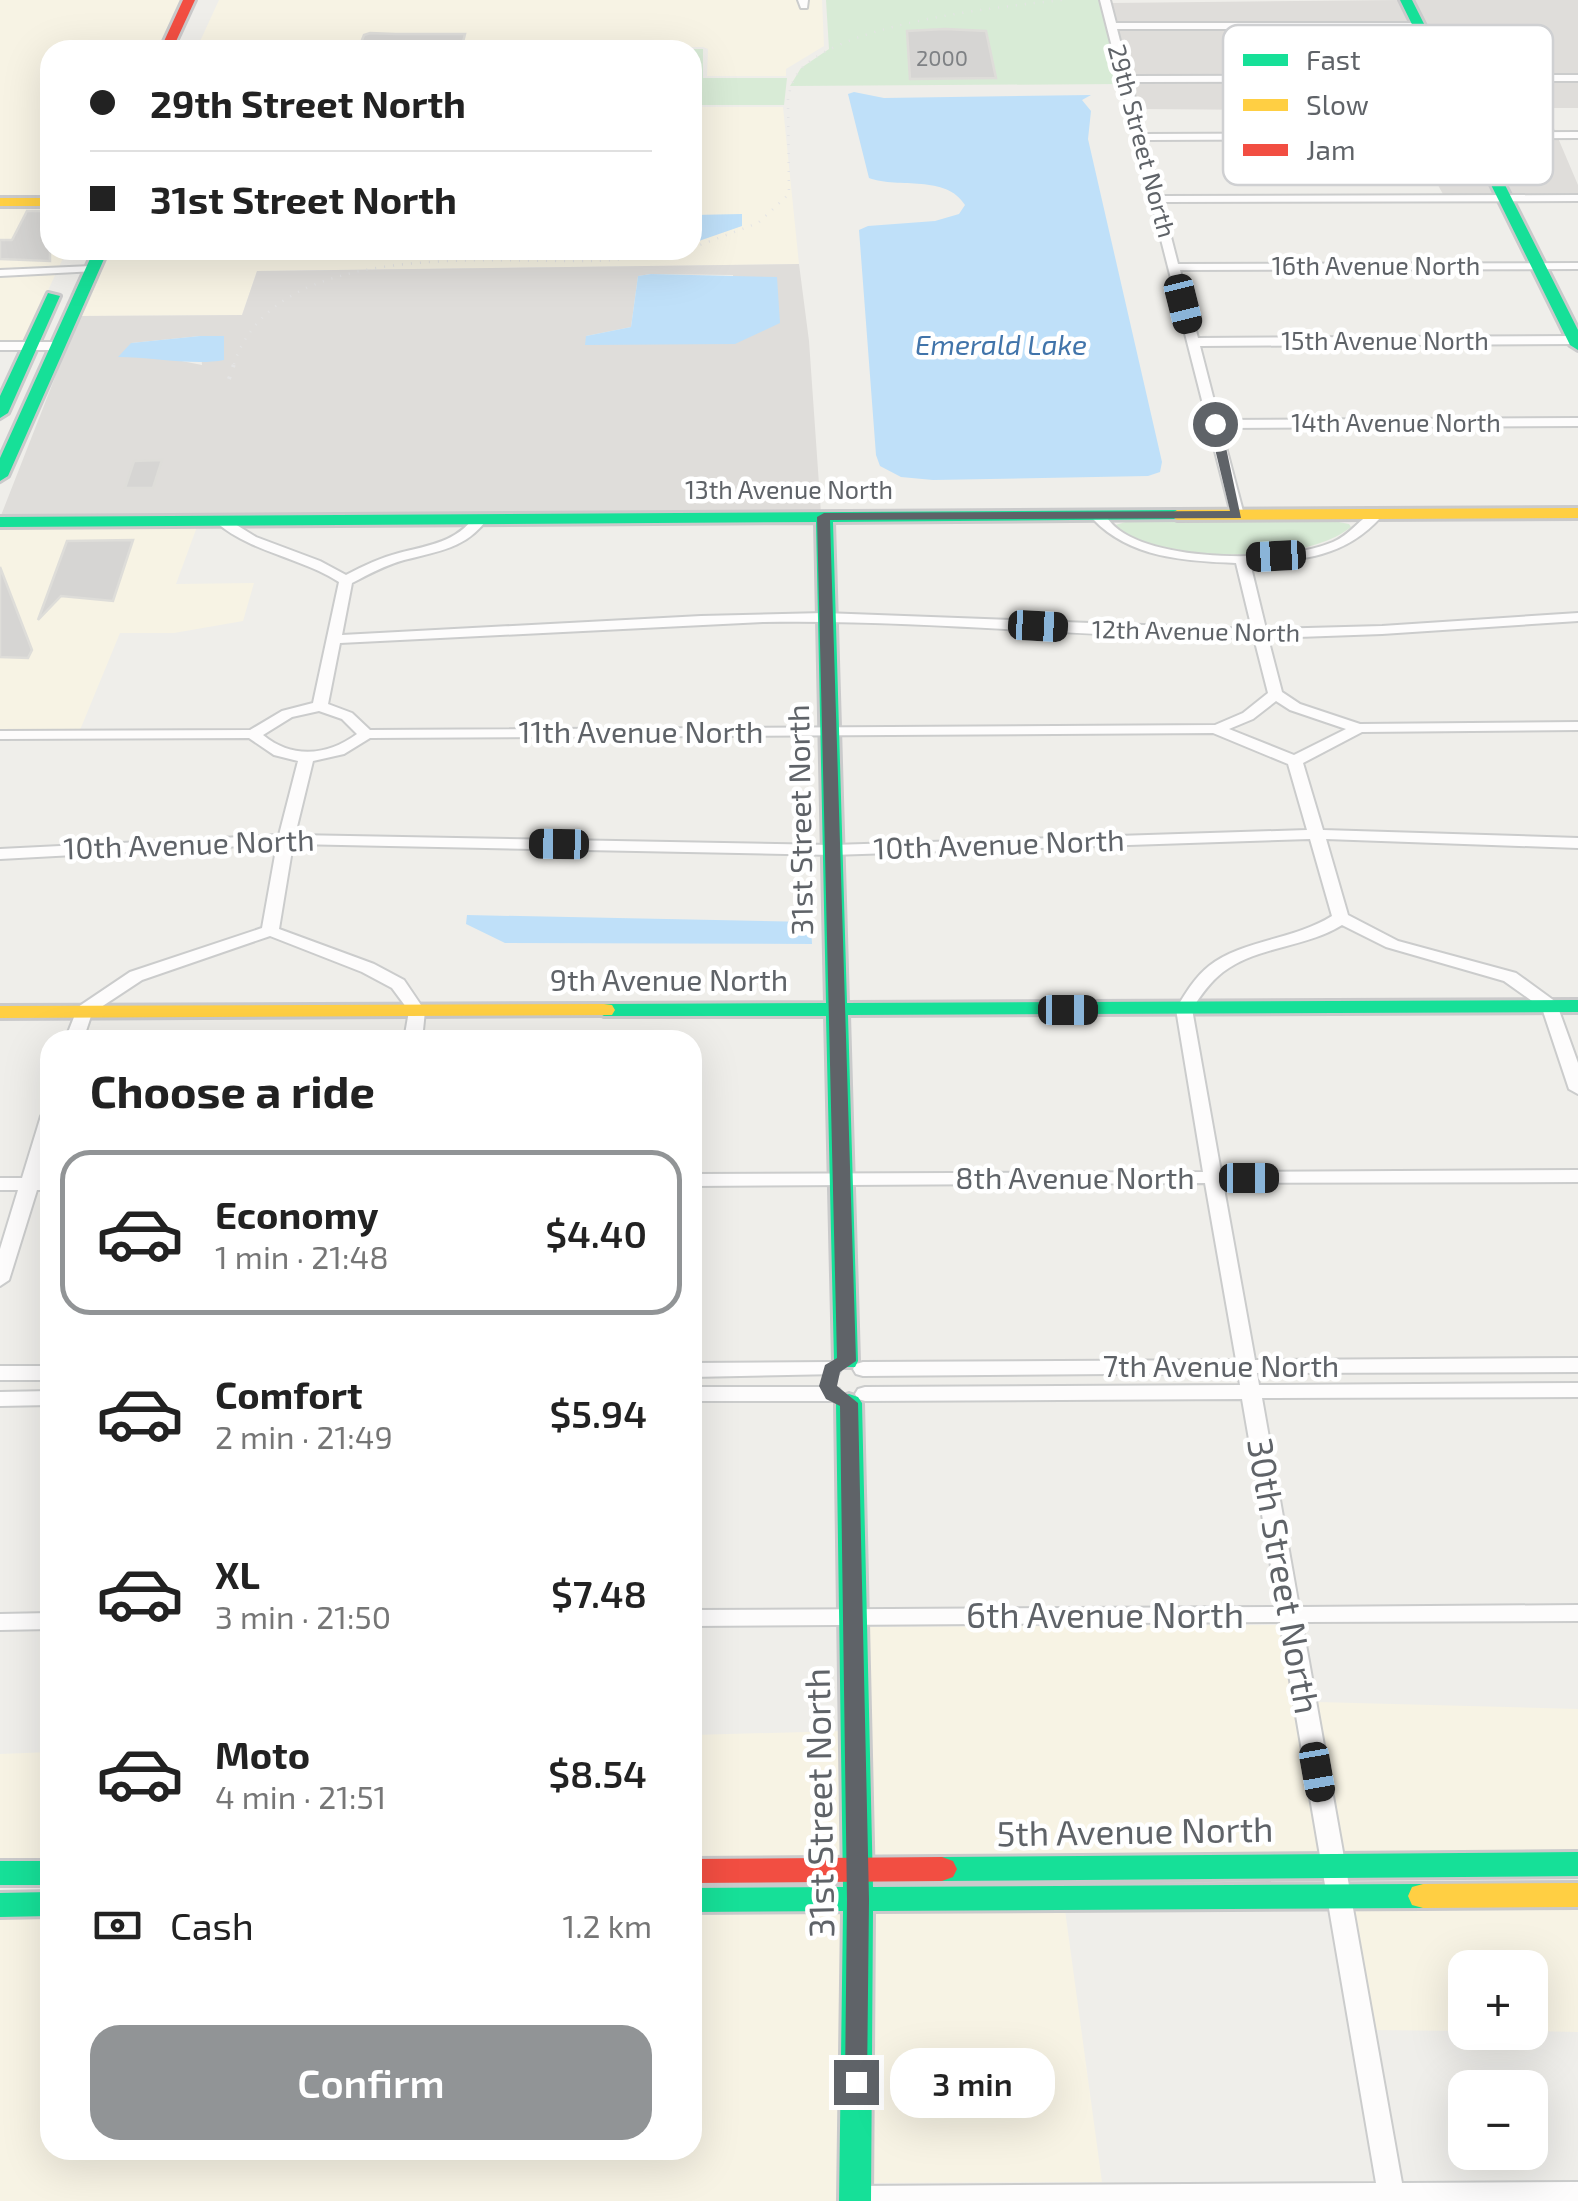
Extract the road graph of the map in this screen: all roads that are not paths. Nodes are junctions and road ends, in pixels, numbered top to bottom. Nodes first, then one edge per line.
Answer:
1 (188, 0) edge
2 (212, 0) edge
3 (1105, 0) edge
4 (1406, 0) edge
5 (1418, 25) edge
6 (1112, 26) junction
7 (1223, 26) edge
8 (170, 40) edge
9 (194, 40) edge
10 (1127, 79) junction
11 (1223, 79) edge
12 (1553, 135) edge
13 (1578, 135) edge
14 (1143, 137) junction
15 (1223, 137) edge
16 (1498, 185) edge
17 (1505, 198) junction
18 (1578, 198) edge
19 (1156, 199) junction
20 (0, 202) edge
21 (40, 202) edge
22 (70, 260) edge
23 (96, 260) edge
24 (1539, 266) junction
25 (1578, 266) edge
26 (1174, 267) junction
27 (0, 273) edge
28 (1193, 342) junction
29 (1577, 342) edge
30 (0, 346) edge
31 (30, 346) junction
32 (58, 346) junction
33 (0, 413) edge
34 (1578, 422) edge
35 (1215, 424) junction
36 (10, 433) edge
37 (0, 476) edge
38 (1376, 514) junction
39 (1578, 514) edge
40 (1237, 515) junction
41 (1098, 516) junction
42 (824, 517) junction
43 (481, 518) junction
44 (222, 520) junction
45 (0, 522) edge
46 (1242, 558) junction
47 (346, 582) junction
48 (826, 617) junction
49 (1578, 618) edge
50 (1262, 634) junction
51 (334, 640) junction
52 (1275, 694) junction
53 (320, 706) junction
54 (1578, 726) edge
55 (1359, 728) junction
56 (1215, 729) junction
57 (829, 732) junction
58 (253, 734) junction
59 (366, 734) junction
60 (0, 735) edge
61 (306, 760) junction
62 (1295, 761) junction
63 (1314, 834) junction
64 (286, 839) junction
65 (1578, 843) edge
66 (832, 850) junction
67 (0, 854) edge
68 (1341, 918) junction
69 (270, 931) junction
70 (1550, 1006) junction
71 (1578, 1006) edge
72 (1184, 1009) junction
73 (418, 1010) junction
74 (84, 1011) junction
75 (836, 1011) junction
76 (0, 1012) edge
77 (77, 1030) edge
78 (415, 1030) edge
79 (1578, 1090) edge
80 (40, 1147) edge
81 (1578, 1176) edge
82 (1212, 1178) junction
83 (702, 1180) edge
84 (839, 1180) junction
85 (0, 1184) edge
86 (28, 1184) junction
87 (40, 1184) edge
88 (0, 1280) edge
89 (847, 1366) junction
90 (1578, 1366) edge
91 (1248, 1367) junction
92 (702, 1370) edge
93 (0, 1373) edge
94 (40, 1373) edge
95 (1578, 1390) edge
96 (1252, 1391) junction
97 (702, 1394) edge
98 (849, 1397) junction
99 (40, 1398) edge
100 (0, 1399) edge
101 (1578, 1614) edge
102 (1290, 1615) junction
103 (851, 1617) junction
104 (702, 1618) edge
105 (40, 1621) edge
106 (0, 1622) edge
107 (1333, 1864) junction
108 (1578, 1864) edge
109 (702, 1871) edge
110 (857, 1871) junction
111 (0, 1873) edge
112 (40, 1873) edge
113 (1339, 1896) junction
114 (1578, 1896) edge
115 (702, 1900) edge
116 (858, 1900) junction
117 (40, 1904) edge
118 (0, 1905) edge
119 (1578, 2193) edge
120 (1392, 2198) edge
121 (855, 2199) edge

1 - 8 main road
2 - 9 main road
3 - 6 street, 29th Street North
4 - 5 main road
6 - 7 street
6 - 10 street, 29th Street North
10 - 11 street
10 - 14 street, 29th Street North
12 - 13 street
14 - 15 street
14 - 19 street, 29th Street North
16 - 17 main road
17 - 18 street
17 - 19 street
17 - 24 main road
19 - 26 street, 29th Street North
20 - 21 main road
22 - 27 street
22 - 31 main road
23 - 32 main road
24 - 25 street, 16th Avenue North
24 - 26 street, 16th Avenue North
24 - 29 main road
26 - 28 street, 29th Street North
28 - 29 street, 15th Avenue North
28 - 35 street, 29th Street North
30 - 31 street
31 - 32 street
31 - 33 main road
32 - 36 main road
34 - 35 street, 14th Avenue North
35 - 40 street, 29th Street North
36 - 37 main road
38 - 39 main road, 13th Avenue North
38 - 40 main road, 13th Avenue North
38 - 46 street
40 - 41 main road, 13th Avenue North
41 - 42 main road, 13th Avenue North
41 - 46 street
42 - 43 main road, 13th Avenue North
42 - 48 main road, 31st Street North
43 - 44 main road, 13th Avenue North
43 - 47 street
44 - 45 main road, 13th Avenue North
44 - 47 street
46 - 50 street
47 - 51 street
48 - 50 street, 12th Avenue North
48 - 51 street, 12th Avenue North
48 - 57 main road, 31st Street North
49 - 50 street, 12th Avenue North
50 - 52 street
51 - 53 street
52 - 55 street
52 - 56 street
53 - 58 street
53 - 59 street
54 - 55 street
55 - 62 street
56 - 57 street, 11th Avenue North
56 - 62 street
57 - 59 street, 11th Avenue North
57 - 66 main road, 31st Street North
58 - 60 street
58 - 61 street
59 - 61 street
61 - 64 street
62 - 63 street
63 - 65 street, 10th Avenue North
63 - 66 street, 10th Avenue North
63 - 68 street
64 - 66 street, 10th Avenue North
64 - 67 street, 10th Avenue North
64 - 69 street
66 - 75 main road, 31st Street North
68 - 70 street
68 - 72 street
69 - 73 street
69 - 74 street
70 - 71 main road, 9th Avenue North
70 - 72 main road, 9th Avenue North
70 - 79 street
72 - 75 main road, 9th Avenue North
72 - 82 street, 30th Street North
73 - 74 main road, 9th Avenue North
73 - 75 main road, 9th Avenue North
73 - 78 street
74 - 76 main road, 9th Avenue North
74 - 77 street
75 - 84 main road, 31st Street North
80 - 86 street
81 - 82 street, 8th Avenue North
82 - 84 street, 8th Avenue North
82 - 91 street, 30th Street North
83 - 84 street, 8th Avenue North
84 - 89 main road, 31st Street North
85 - 86 street
86 - 87 street
86 - 88 street
89 - 91 street, 7th Avenue North
89 - 92 street, 7th Avenue North
89 - 98 street
89 - 98 street
90 - 91 street, 7th Avenue North
91 - 96 street, 30th Street North
93 - 94 street
95 - 96 street, 7th Avenue North
96 - 98 street, 7th Avenue North
96 - 102 street, 30th Street North
97 - 98 street, 7th Avenue North
98 - 103 main road, 31st Street North
99 - 100 street
101 - 102 street, 6th Avenue North
102 - 103 street, 6th Avenue North
102 - 107 street, 30th Street North
103 - 104 street, 6th Avenue North
103 - 110 main road, 31st Street North
105 - 106 street
107 - 108 main road, 5th Avenue North
107 - 110 main road, 5th Avenue North
107 - 113 street, 30th Street North
109 - 110 main road, 5th Avenue North
110 - 116 main road, 31st Street North
111 - 112 main road
113 - 114 main road, 5th Avenue North
113 - 116 main road, 5th Avenue North
113 - 120 street, 30th Street North
115 - 116 main road, 5th Avenue North
116 - 121 main road, 31st Street North
117 - 118 main road
119 - 120 street
120 - 121 street

